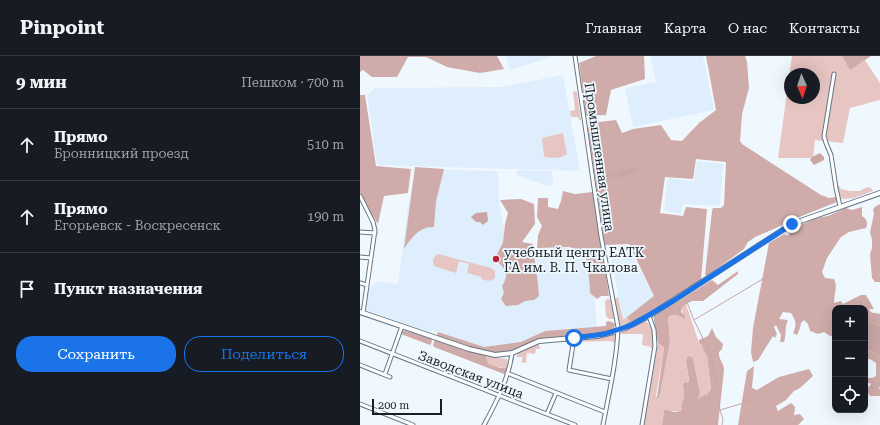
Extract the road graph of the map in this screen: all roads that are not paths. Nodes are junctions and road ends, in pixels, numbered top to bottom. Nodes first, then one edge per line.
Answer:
1 (575, 56) edge
2 (834, 74) dead end
3 (880, 193) edge
4 (360, 196) edge
5 (840, 206) junction
6 (360, 232) edge
7 (375, 233) junction
8 (360, 257) edge
9 (371, 258) junction
10 (360, 283) edge
11 (367, 285) junction
12 (361, 313) edge
13 (649, 316) junction
14 (402, 326) junction
15 (618, 331) junction
16 (574, 338) junction
17 (360, 341) edge
18 (512, 353) junction
19 (392, 354) junction
20 (360, 365) edge
21 (507, 373) junction
22 (384, 374) junction
23 (390, 377) dead end
24 (612, 379) junction
25 (556, 393) junction
26 (499, 396) junction
27 (360, 404) edge
28 (606, 412) junction
29 (547, 414) junction
30 (413, 425) edge
31 (484, 425) edge
32 (575, 425) edge
33 (603, 425) edge
34 (642, 425) edge

1 - 15 street, Промышленная улица
2 - 5 street
3 - 5 main road
4 - 7 street
5 - 13 main road
6 - 7 street
7 - 9 street
8 - 9 street
9 - 11 street
10 - 11 street
11 - 12 street
12 - 14 main road
13 - 15 main road
13 - 34 street
14 - 18 main road
14 - 19 street
15 - 16 main road
15 - 24 street, Промышленная улица
16 - 18 main road
16 - 24 street
17 - 19 street, Заводская улица
18 - 21 street
19 - 22 street
19 - 26 street, Заводская улица
20 - 22 street
21 - 25 street
21 - 26 street
22 - 23 street
24 - 28 street, Промышленная улица
25 - 28 street
25 - 29 street
26 - 29 street, Заводская улица
26 - 31 street
27 - 30 street
28 - 33 street, Промышленная улица
29 - 32 street, Заводская улица

